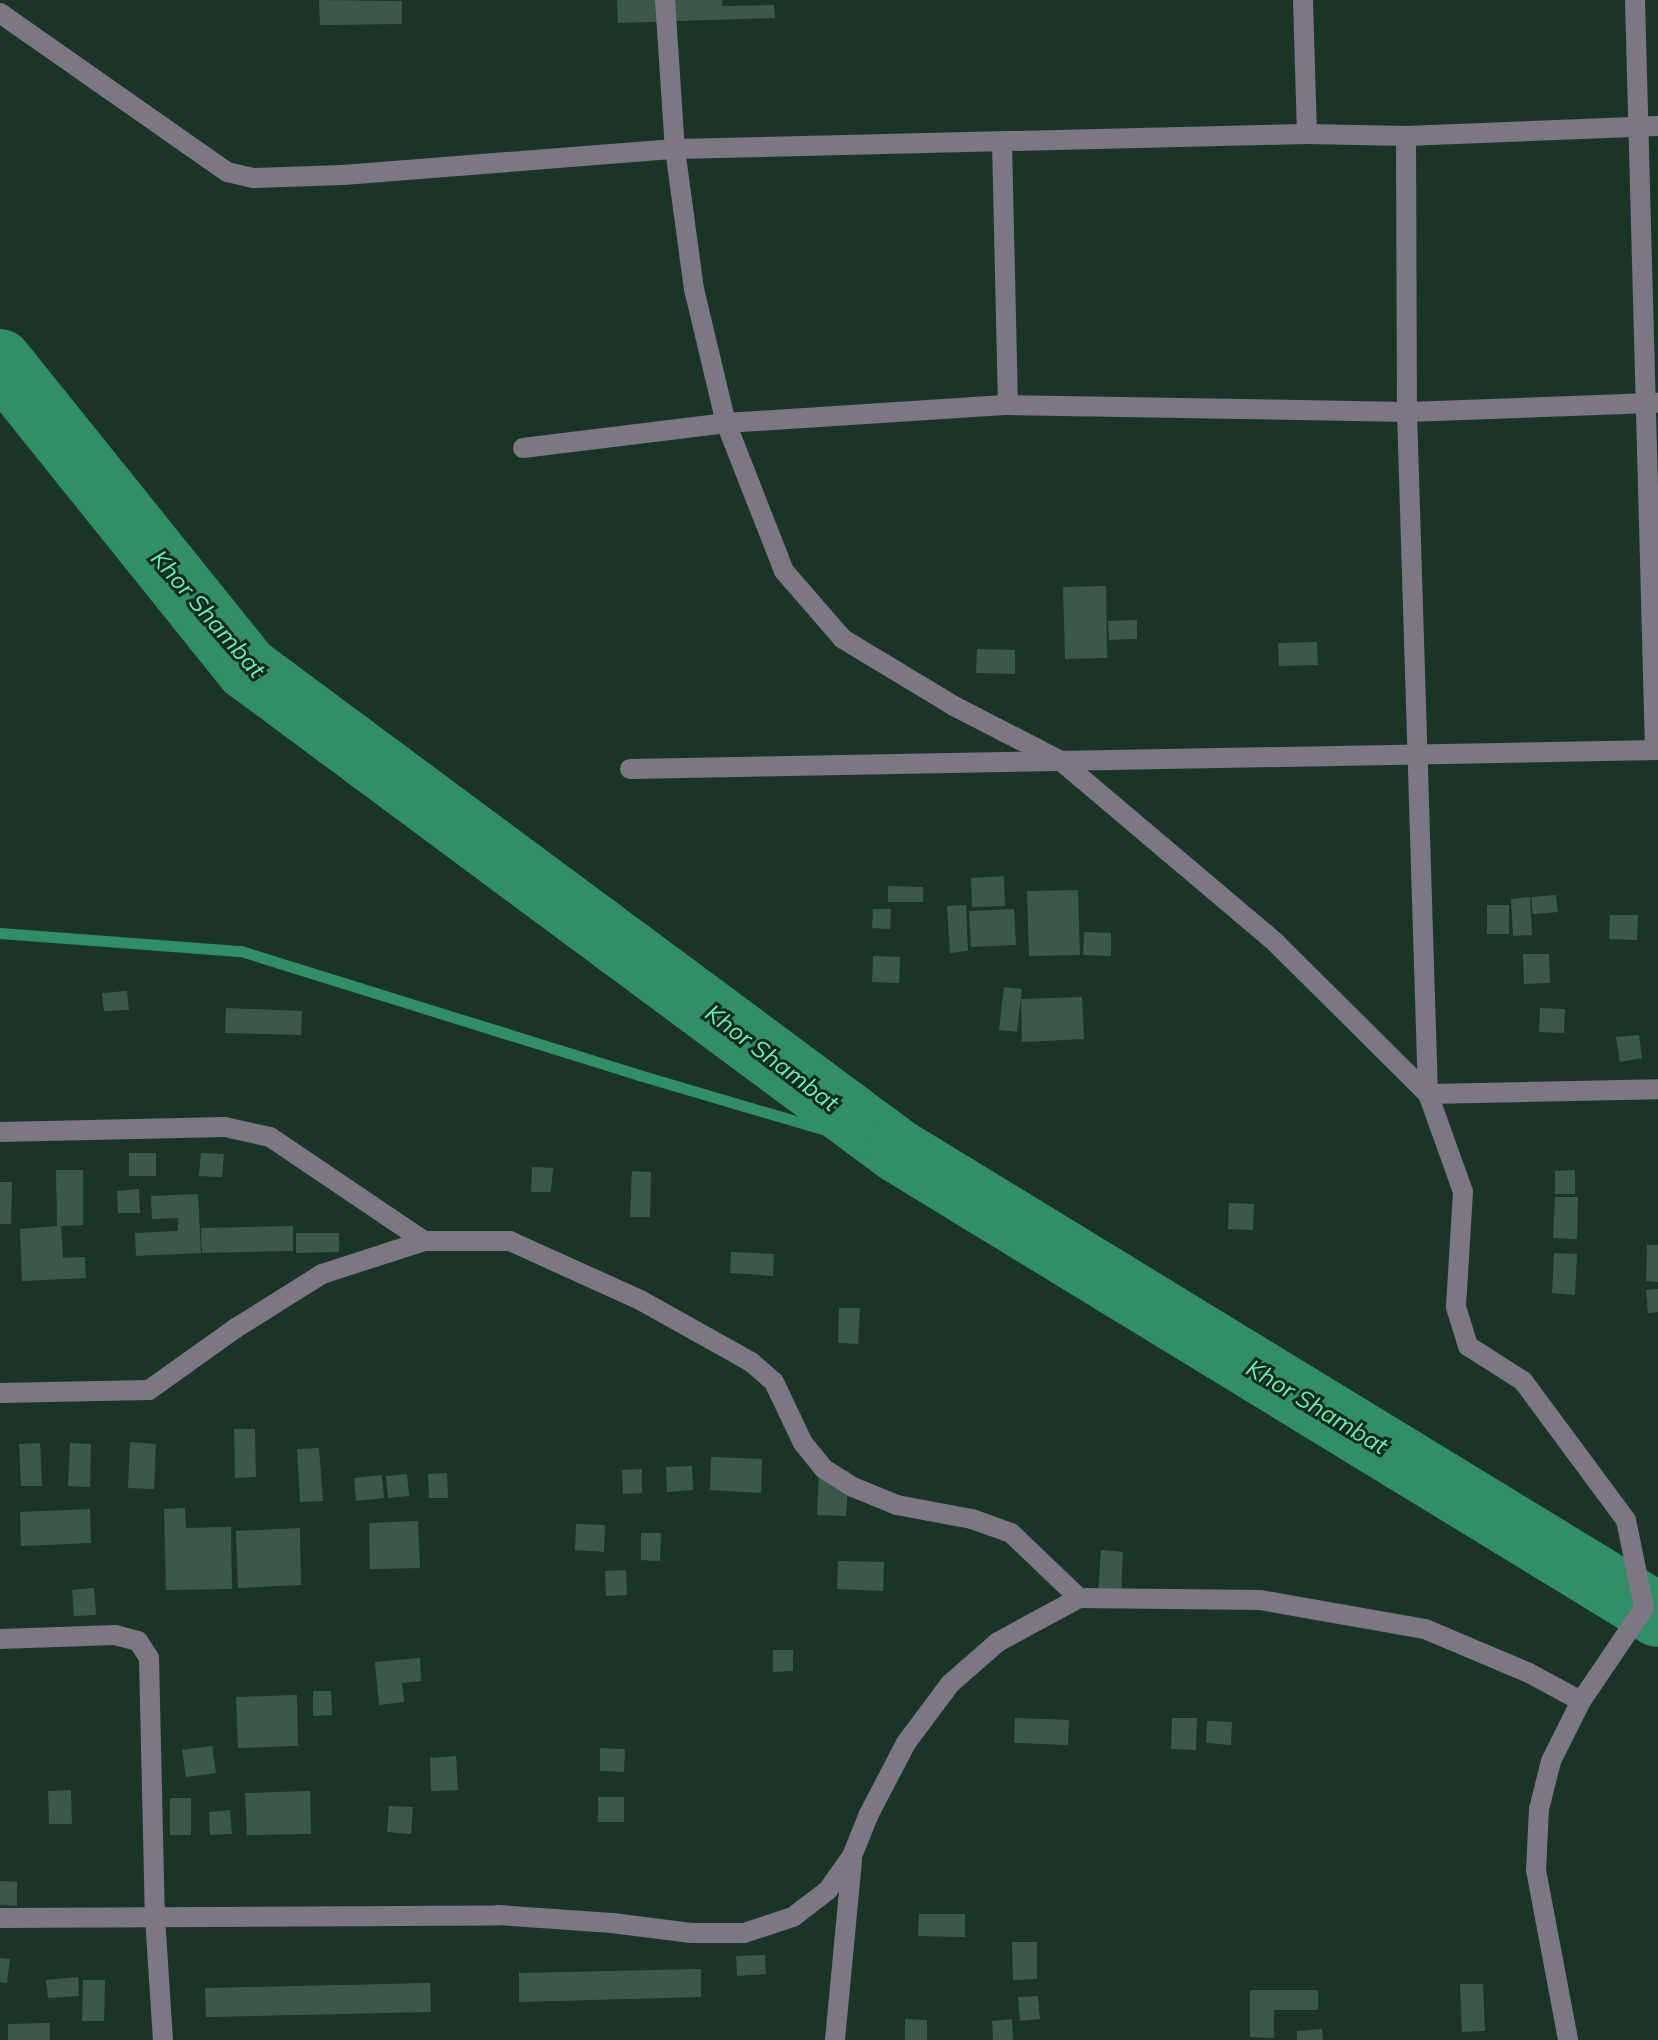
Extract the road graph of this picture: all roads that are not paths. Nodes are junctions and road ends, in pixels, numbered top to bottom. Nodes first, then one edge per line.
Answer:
1 (665, 0) edge
2 (1303, 0) edge
3 (1635, 0) edge
4 (0, 13) edge
5 (1649, 126) edge
6 (1307, 134) junction
7 (1406, 136) junction
8 (1002, 142) junction
9 (675, 149) junction
10 (1651, 403) edge
11 (1008, 405) junction
12 (1407, 412) junction
13 (726, 423) junction
14 (523, 448) dead end
15 (1656, 750) edge
16 (1417, 754) junction
17 (1061, 761) junction
18 (630, 769) dead end
19 (1658, 1089) edge
20 (1428, 1094) junction
21 (0, 1132) edge
22 (424, 1241) junction
23 (0, 1393) edge
24 (1079, 1598) junction
25 (0, 1639) edge
26 (1581, 1701) junction
27 (852, 1856) junction
28 (155, 1917) junction
29 (0, 1918) edge
30 (163, 2040) edge
31 (835, 2040) edge
32 (1568, 2040) edge

1 - 9 street
2 - 6 street
3 - 5 street
4 - 9 street
5 - 7 street
5 - 10 street
6 - 7 street
6 - 8 street
7 - 12 street
8 - 9 street
8 - 11 street
9 - 13 street
10 - 12 street
10 - 15 street
11 - 12 street
11 - 13 street
12 - 16 street
13 - 14 street
13 - 17 street
15 - 16 street
16 - 17 street
16 - 20 street
17 - 18 street
17 - 20 street
19 - 20 street
20 - 26 street
21 - 22 street
22 - 23 street
22 - 24 street
24 - 26 street
24 - 27 street
25 - 28 street
26 - 32 street
27 - 28 street
27 - 31 street
28 - 29 street
28 - 30 street

